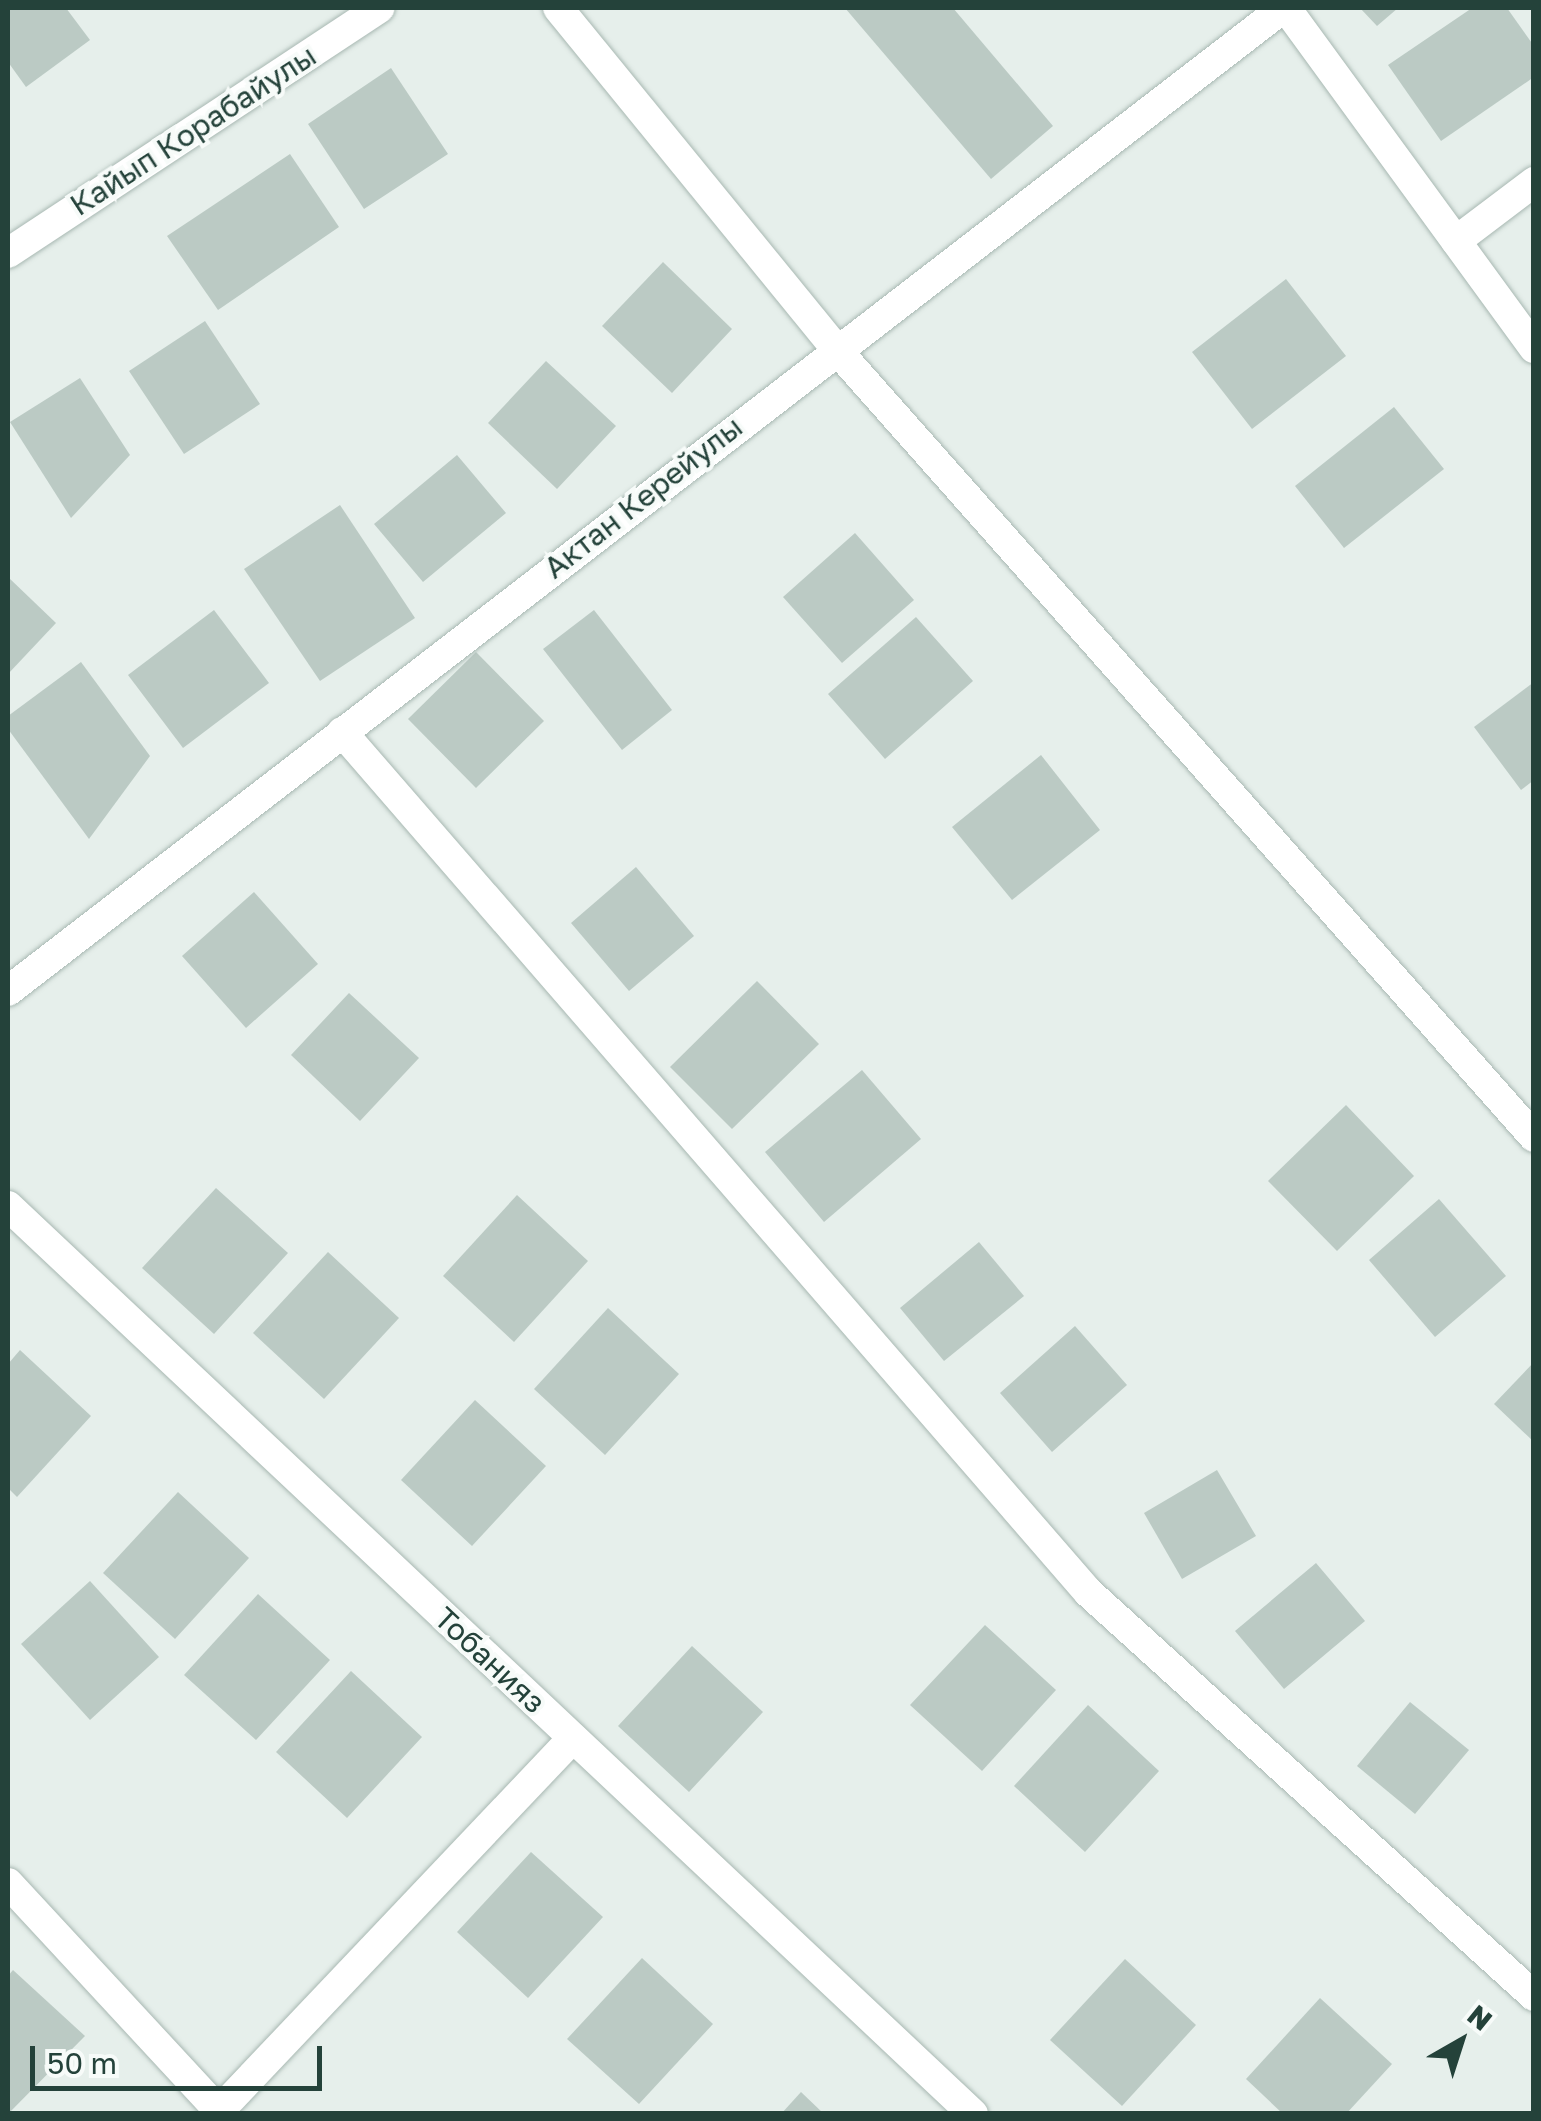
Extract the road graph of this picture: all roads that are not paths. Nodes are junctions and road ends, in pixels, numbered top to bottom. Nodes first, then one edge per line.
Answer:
1 (379, 8) edge
2 (558, 8) edge
3 (1285, 8) edge
4 (1534, 182) edge
5 (1456, 241) junction
6 (8, 252) edge
7 (835, 348) junction
8 (1534, 348) edge
9 (342, 732) junction
10 (8, 992) edge
11 (1534, 1137) edge
12 (8, 1206) edge
13 (573, 1738) junction
14 (8, 1883) edge
15 (1534, 1996) edge
16 (220, 2112) edge
17 (973, 2114) edge

1 - 6 street, Кайып Корабайулы
2 - 7 street
3 - 5 street
3 - 7 street, Актан Керейулы
4 - 5 street
5 - 8 street
7 - 9 street, Актан Керейулы
7 - 11 street
9 - 10 street, Актан Керейулы
9 - 15 street
12 - 13 street, Тобанияз
13 - 16 street
13 - 17 street, Тобанияз
14 - 16 street

